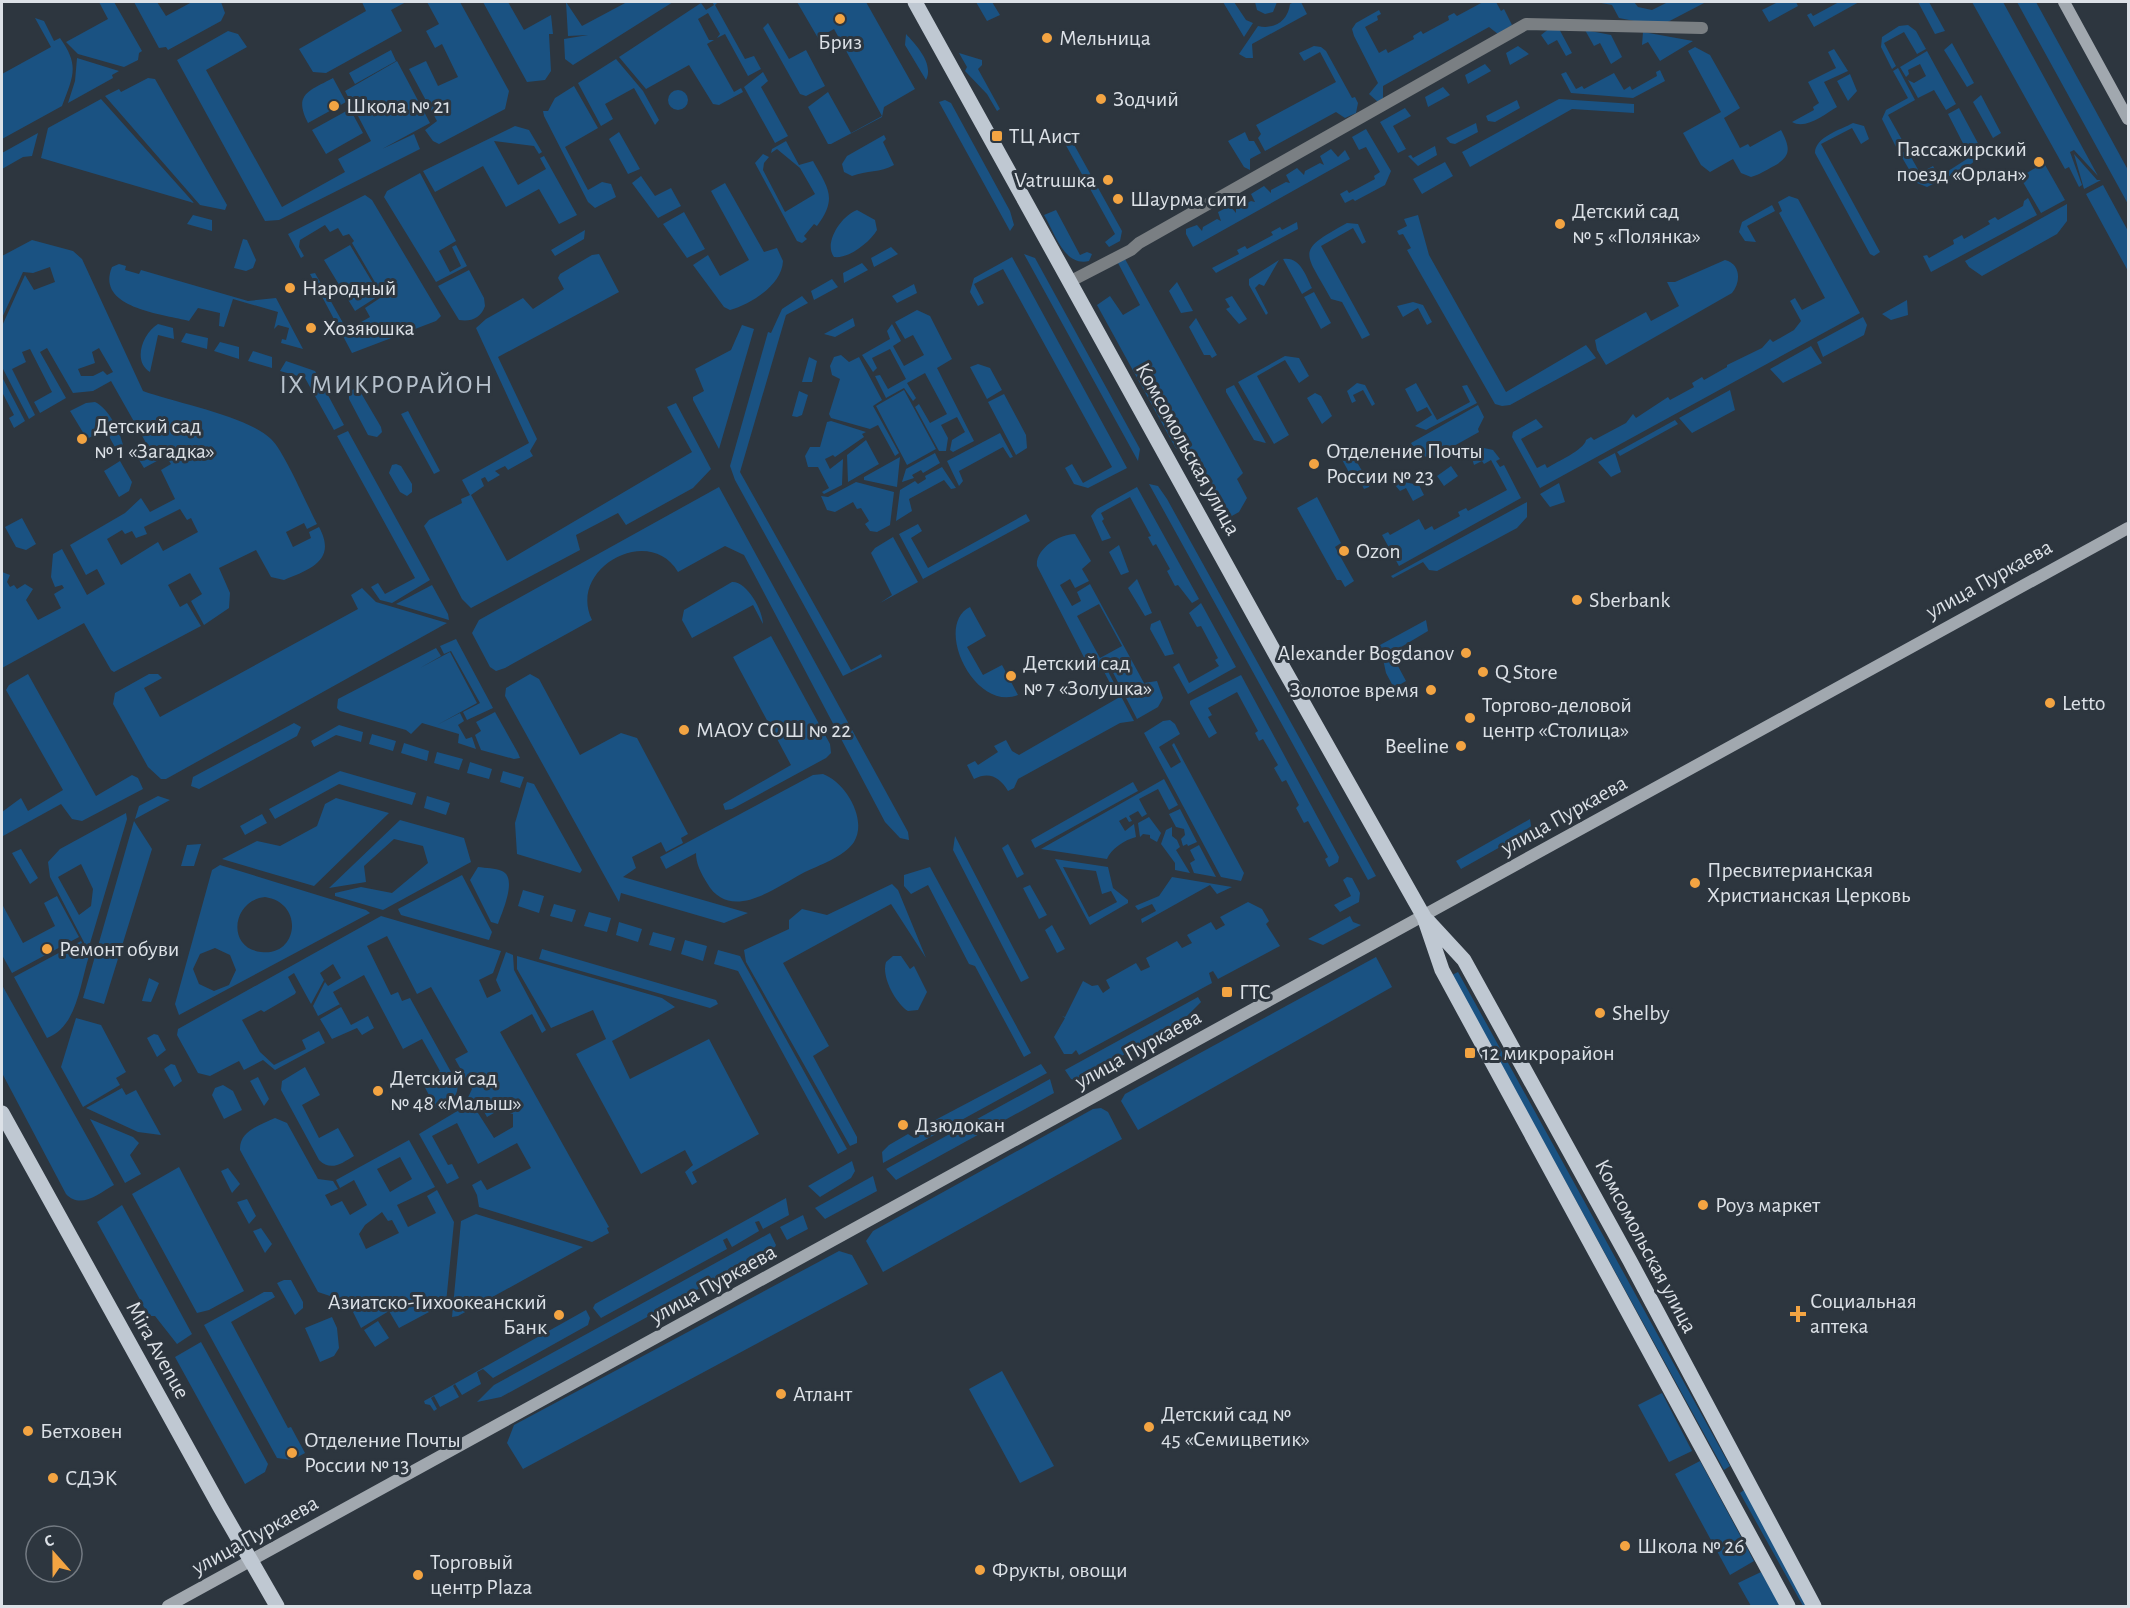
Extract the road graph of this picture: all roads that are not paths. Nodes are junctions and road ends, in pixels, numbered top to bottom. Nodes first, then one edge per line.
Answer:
1 (915, 2) edge
2 (2064, 2) edge
3 (1702, 28) dead end
4 (2128, 119) edge
5 (1069, 282) junction
6 (2128, 528) edge
7 (1424, 917) junction
8 (2, 1113) edge
9 (252, 1561) junction
10 (168, 1606) edge
11 (278, 1606) edge
12 (1788, 1606) edge
13 (1814, 1606) edge

1 - 5 main road, Комсомольская улица
2 - 4 main road
3 - 5 street
5 - 7 main road, Комсомольская улица
6 - 7 main road, улица Пуркаева
7 - 9 main road, улица Пуркаева
7 - 12 main road, Комсомольская улица
7 - 13 main road, Комсомольская улица
8 - 9 main road, Mira Avenue
9 - 10 main road, улица Пуркаева
9 - 11 main road, Mira Avenue

